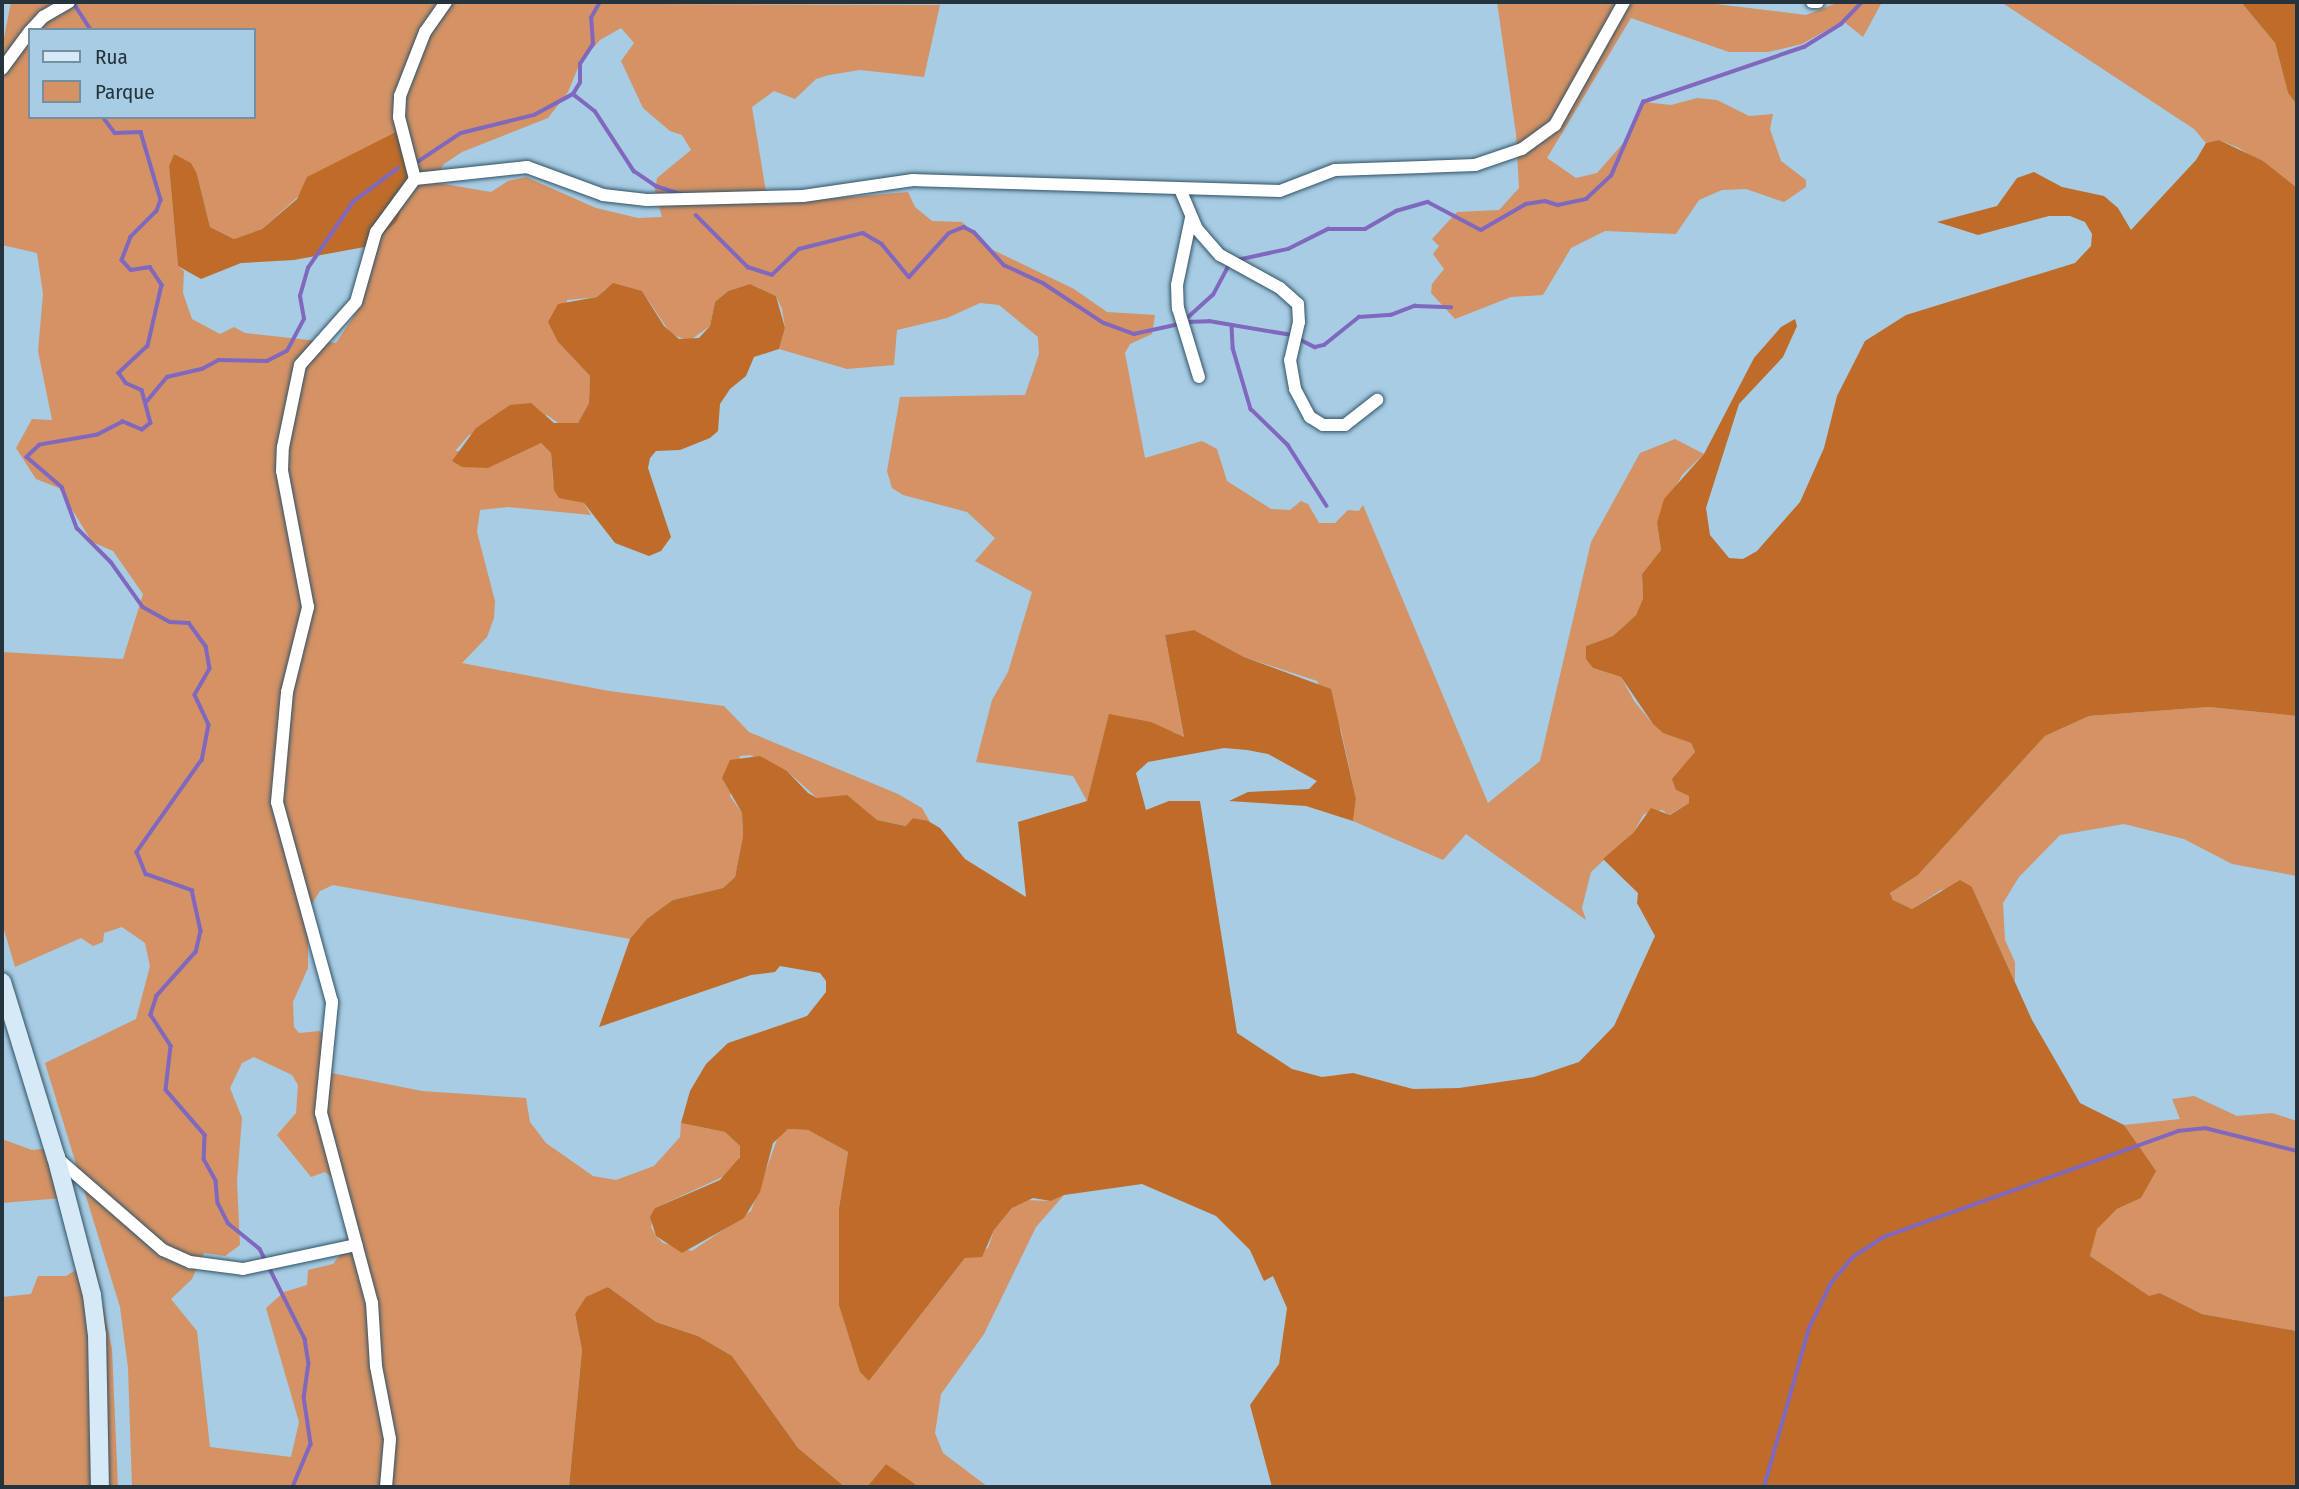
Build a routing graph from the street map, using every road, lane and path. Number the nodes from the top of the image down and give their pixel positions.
1 (69, 2) edge
2 (446, 2) edge
3 (1625, 2) edge
4 (1812, 2) edge
5 (1818, 2) edge
6 (32, 28) edge
7 (28, 33) edge
8 (2, 69) edge
9 (415, 179) junction
10 (1180, 189) junction
11 (1191, 218) junction
12 (1199, 377) dead end
13 (1377, 400) dead end
14 (2, 982) edge
15 (56, 1157) junction
16 (356, 1245) junction
17 (100, 1487) edge
18 (386, 1487) edge

1 - 6 street
2 - 9 street
3 - 10 street
4 - 5 street
7 - 8 street
9 - 10 street
9 - 16 street
10 - 11 street
11 - 12 street
11 - 13 street
14 - 15 main road
15 - 16 street
15 - 17 main road
16 - 18 street

